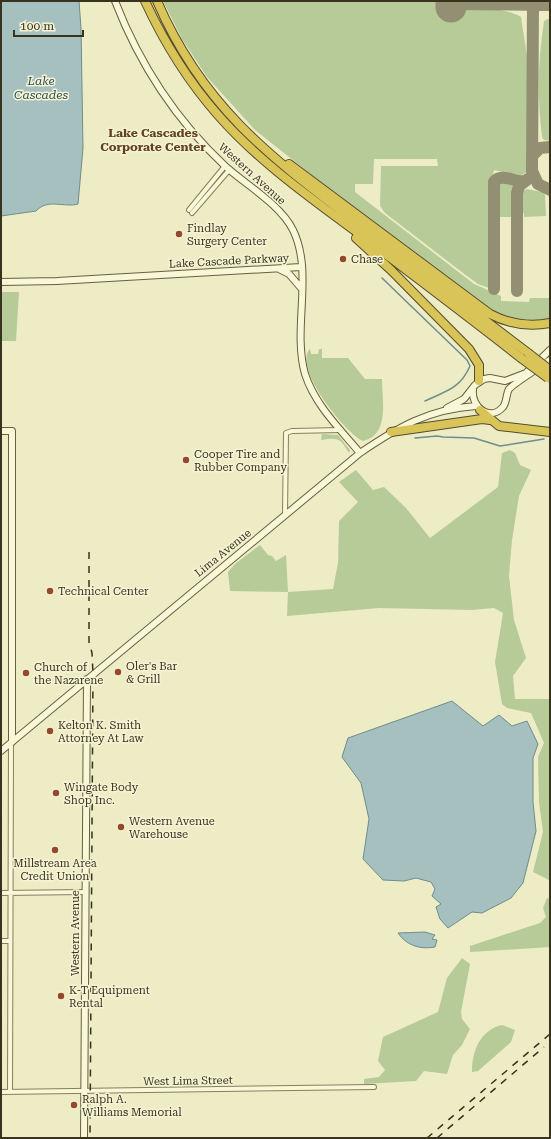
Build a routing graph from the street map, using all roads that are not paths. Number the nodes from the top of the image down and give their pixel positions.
1 (115, 1) edge
2 (145, 1) edge
3 (157, 1) edge
4 (235, 122) junction
5 (257, 154) junction
6 (227, 167) junction
7 (191, 212) dead end
8 (301, 267) junction
9 (277, 268) junction
10 (1, 282) edge
11 (301, 288) junction
12 (550, 323) edge
13 (550, 350) edge
14 (524, 356) junction
15 (550, 360) edge
16 (549, 376) edge
17 (479, 381) junction
18 (473, 390) junction
19 (478, 408) junction
20 (442, 411) junction
21 (490, 420) junction
22 (341, 430) junction
23 (1, 431) edge
24 (391, 432) junction
25 (550, 432) edge
26 (360, 453) junction
27 (286, 515) junction
28 (87, 679) junction
29 (12, 742) junction
30 (1, 751) edge
31 (85, 892) junction
32 (1, 893) edge
33 (11, 893) junction
34 (1, 941) edge
35 (10, 941) junction
36 (374, 1087) dead end
37 (84, 1091) junction
38 (1, 1092) edge
39 (10, 1092) junction
40 (84, 1138) edge

1 - 6 main road, Western Avenue
2 - 5 highway
3 - 4 highway
4 - 12 highway
4 - 14 highway
5 - 14 highway
5 - 17 highway
6 - 7 street
6 - 8 main road, Western Avenue
8 - 9 main road, Lake Cascade Parkway
8 - 11 main road, Lake Cascade Parkway
9 - 10 main road, Lake Cascade Parkway
9 - 11 main road
11 - 22 main road, Lake Cascade Parkway
13 - 17 main road
14 - 16 highway, bridge
15 - 19 main road, Lima Avenue
17 - 18 main road
18 - 19 main road
18 - 20 main road
19 - 20 main road, Lima Avenue
19 - 21 highway
20 - 24 main road, Lima Avenue
21 - 24 highway
21 - 25 highway
22 - 26 main road, Lake Cascade Parkway
22 - 27 street
23 - 29 main road
24 - 26 main road, Lima Avenue
26 - 27 main road, Lima Avenue
27 - 28 main road, Lima Avenue
28 - 29 main road, Lima Avenue
28 - 31 main road, Western Avenue
29 - 30 main road, Lima Avenue
29 - 33 street
31 - 33 street
31 - 37 main road, Western Avenue
32 - 33 street
33 - 35 street
34 - 35 street
35 - 39 street
36 - 37 street, West Lima Street
37 - 39 street, West Lima Street
37 - 40 main road, Western Avenue
38 - 39 street, West Lima Street

